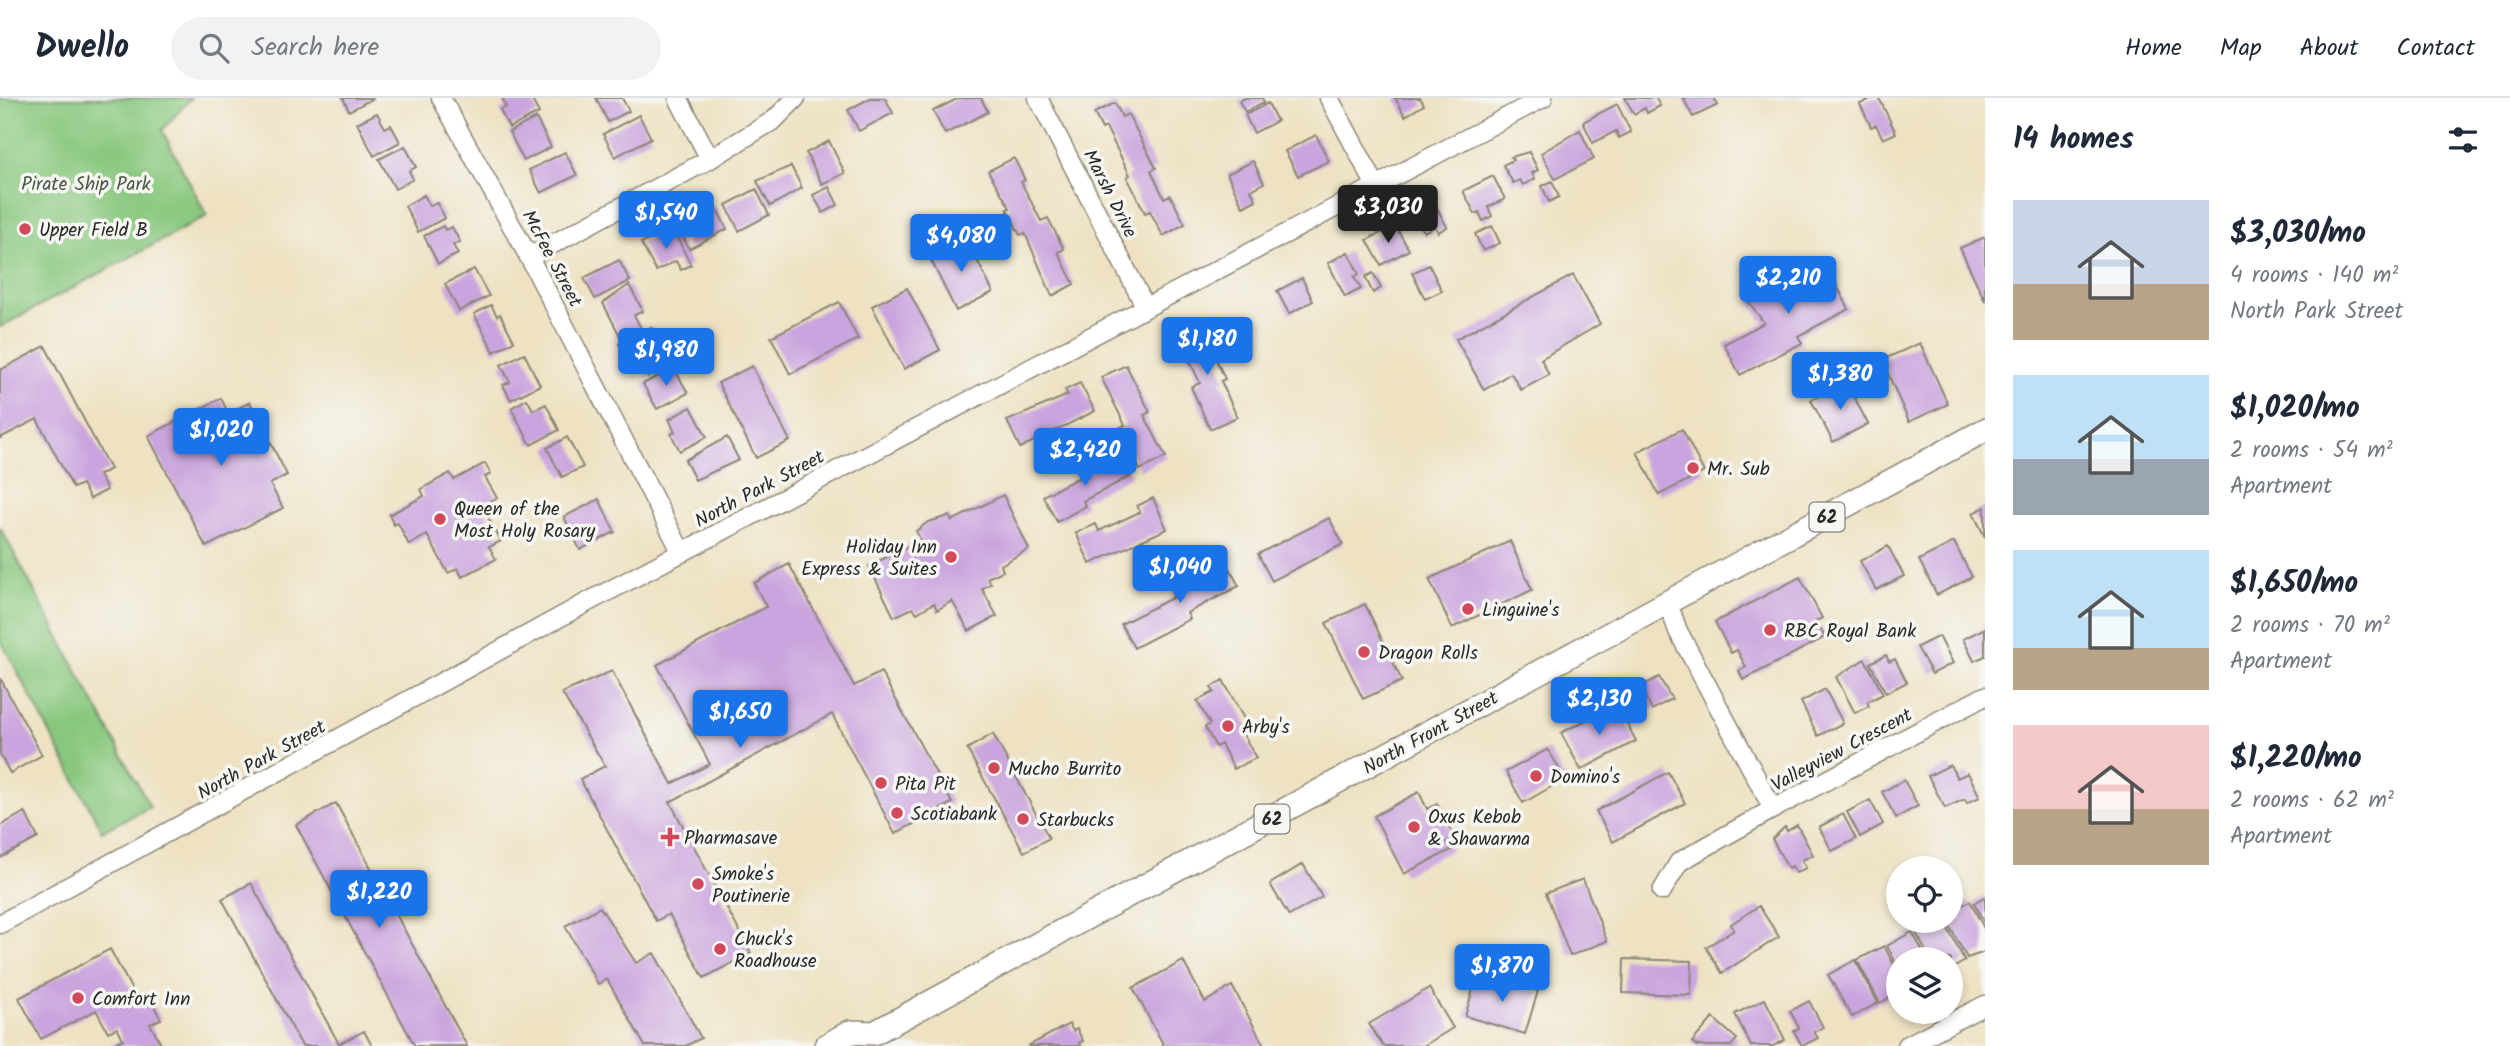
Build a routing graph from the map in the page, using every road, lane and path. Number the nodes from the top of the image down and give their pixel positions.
1 (441, 98) edge
2 (678, 98) edge
3 (796, 98) edge
4 (1038, 98) edge
5 (1329, 98) edge
6 (1543, 98) edge
7 (710, 159) junction
8 (1376, 186) junction
9 (529, 257) junction
10 (1146, 308) junction
11 (1985, 430) edge
12 (682, 553) junction
13 (1668, 603) junction
14 (1985, 696) edge
15 (1773, 809) junction
16 (1662, 891) dead end
17 (0, 924) edge
18 (1985, 1004) edge
19 (871, 1039) edge
20 (826, 1046) edge
21 (1906, 1046) edge

1 - 9 street, McFee Street
2 - 7 street
3 - 7 street
4 - 10 street, Marsh Drive
5 - 8 street
6 - 8 street, North Park Street
7 - 9 street
8 - 10 street, North Park Street
9 - 12 street, McFee Street
10 - 12 street, North Park Street
11 - 13 main road, North Front Street / 62
12 - 17 street, North Park Street
13 - 15 street, Valleyview Crescent
13 - 19 main road, North Front Street / 62
14 - 15 street, Valleyview Crescent
15 - 16 street
18 - 21 street
19 - 20 main road, North Front Street / 62

